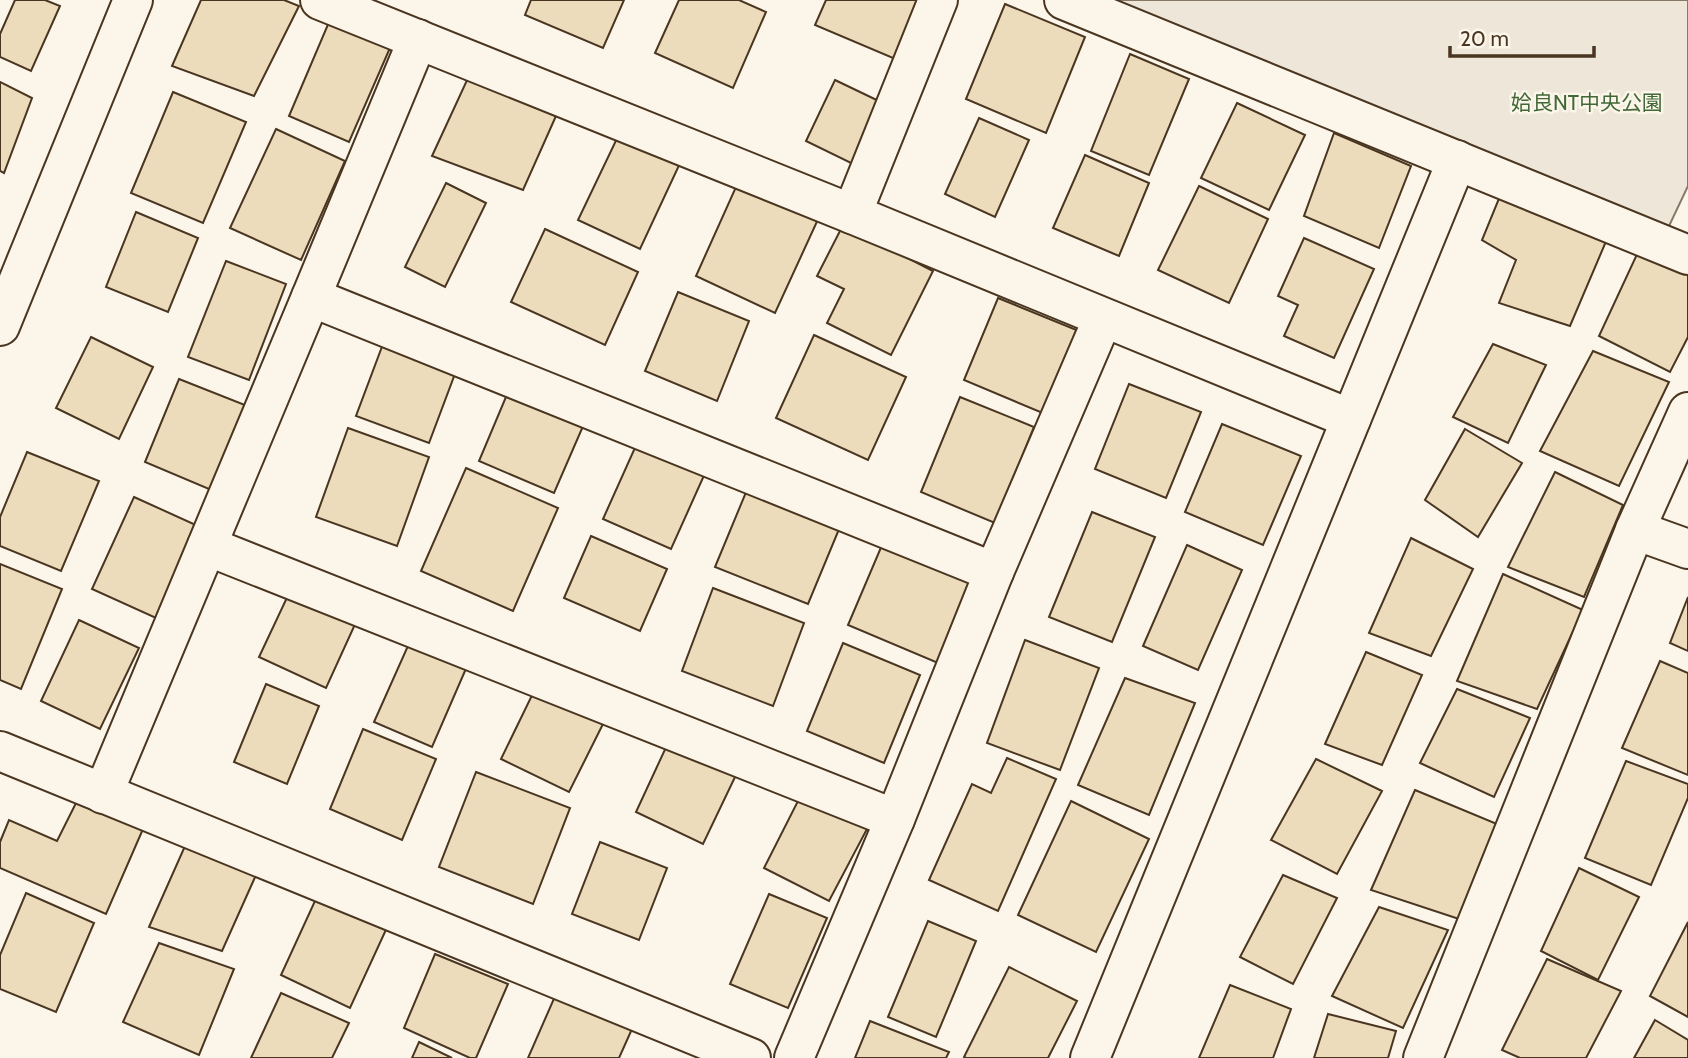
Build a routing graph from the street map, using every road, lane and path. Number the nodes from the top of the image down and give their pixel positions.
1 (133, 0) edge
2 (320, 0) edge
3 (938, 0) edge
4 (1064, 0) edge
5 (418, 38) junction
6 (1457, 160) junction
7 (852, 214) junction
8 (1688, 255) edge
9 (312, 297) junction
10 (1102, 318) junction
11 (0, 326) edge
12 (1688, 412) edge
13 (1351, 419) junction
14 (1635, 530) junction
15 (207, 545) junction
16 (1688, 549) edge
17 (994, 572) junction
18 (0, 751) edge
19 (103, 794) junction
20 (895, 819) junction
21 (751, 1058) edge
22 (794, 1058) edge
23 (1090, 1058) edge
24 (1423, 1058) edge

1 - 11 street
2 - 5 street
3 - 7 street
4 - 6 street
5 - 7 street
5 - 9 street
6 - 8 street
6 - 13 street
7 - 10 street
9 - 15 street
9 - 17 street
10 - 13 street
10 - 17 street
12 - 14 street
13 - 23 street
14 - 16 street
14 - 24 street
15 - 19 street
15 - 20 street
17 - 20 street
18 - 19 street
19 - 21 street
20 - 22 street

